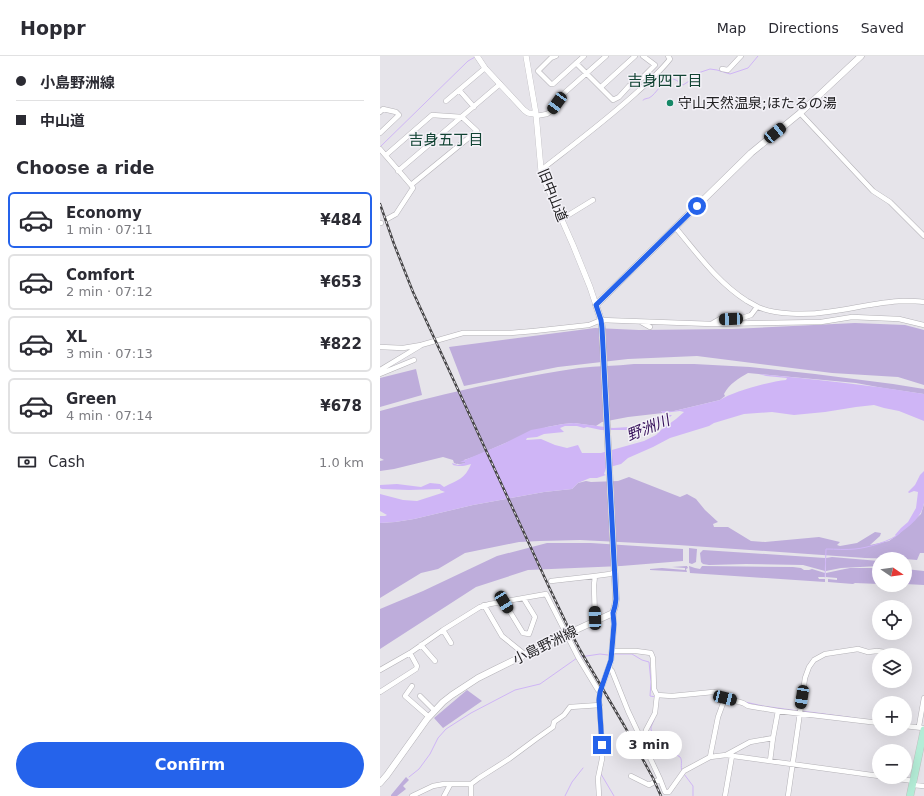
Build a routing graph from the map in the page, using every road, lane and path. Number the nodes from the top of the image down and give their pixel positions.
1 (477, 56) edge
2 (526, 56) edge
3 (556, 56) edge
4 (584, 56) edge
5 (606, 56) edge
6 (635, 56) edge
7 (643, 56) edge
8 (668, 56) edge
9 (862, 56) edge
10 (738, 57) edge
11 (576, 64) junction
12 (485, 68) junction
13 (722, 69) dead end
14 (587, 74) junction
15 (500, 84) junction
16 (601, 87) junction
17 (459, 90) junction
18 (446, 101) dead end
19 (474, 107) junction
20 (380, 112) edge
21 (800, 113) junction
22 (536, 115) junction
23 (462, 117) junction
24 (380, 133) edge
25 (380, 149) edge
26 (386, 155) junction
27 (541, 170) junction
28 (398, 171) junction
29 (412, 185) junction
30 (593, 200) dead end
31 (388, 219) dead end
32 (562, 219) junction
33 (675, 227) junction
34 (924, 236) edge
35 (924, 302) edge
36 (596, 305) junction
37 (757, 307) junction
38 (601, 320) junction
39 (639, 322) junction
40 (712, 324) junction
41 (924, 326) edge
42 (650, 327) dead end
43 (422, 345) junction
44 (380, 347) edge
45 (414, 360) dead end
46 (380, 370) edge
47 (380, 374) edge
48 (615, 570) junction
49 (594, 576) junction
50 (551, 581) dead end
51 (524, 599) junction
52 (504, 602) junction
53 (484, 606) junction
54 (613, 613) junction
55 (595, 621) junction
56 (443, 630) junction
57 (567, 634) junction
58 (451, 643) dead end
59 (421, 645) junction
60 (872, 652) edge
61 (410, 653) junction
62 (612, 653) junction
63 (524, 655) junction
64 (434, 661) dead end
65 (609, 668) junction
66 (380, 670) edge
67 (412, 686) dead end
68 (380, 692) edge
69 (600, 692) junction
70 (420, 696) dead end
71 (657, 697) junction
72 (725, 698) junction
73 (924, 698) edge
74 (600, 705) junction
75 (435, 711) junction
76 (778, 711) junction
77 (800, 712) junction
78 (429, 717) junction
79 (872, 723) edge
80 (912, 727) edge
81 (923, 729) edge
82 (773, 738) junction
83 (643, 741) junction
84 (726, 755) junction
85 (732, 756) junction
86 (710, 757) junction
87 (770, 761) junction
88 (793, 765) junction
89 (872, 775) edge
90 (630, 776) dead end
91 (660, 778) junction
92 (380, 783) edge
93 (913, 783) junction
94 (450, 784) junction
95 (471, 784) junction
96 (924, 786) edge
97 (666, 794) edge
98 (412, 796) edge
99 (444, 796) edge
100 (471, 796) edge
101 (599, 796) edge
102 (725, 796) edge
103 (788, 796) edge
104 (910, 796) edge

1 - 12 street
2 - 22 street, 旧中山道
3 - 11 street
4 - 11 street
5 - 14 street
6 - 16 street
7 - 16 street
8 - 27 street
9 - 21 main road
10 - 13 street
11 - 14 street
12 - 15 street
12 - 17 street
14 - 16 street
14 - 22 street
15 - 19 street
15 - 22 street
17 - 18 street
17 - 19 street
19 - 23 street
20 - 24 street
21 - 33 main road
21 - 34 street
22 - 27 street, 旧中山道
23 - 26 street
23 - 28 street
23 - 29 street
25 - 26 street
26 - 28 street
27 - 32 street, 旧中山道
28 - 29 street
29 - 31 street
30 - 32 street
32 - 36 street, 旧中山道
33 - 36 main road
33 - 37 street
35 - 37 street
36 - 38 main road
37 - 40 street
38 - 39 street
38 - 43 street
38 - 48 main road
39 - 40 street
39 - 42 street
40 - 41 street
43 - 44 street
43 - 46 street
45 - 47 street
48 - 49 street
48 - 54 main road
49 - 50 street
49 - 55 street
51 - 52 street
51 - 52 street
51 - 57 street
52 - 53 street
53 - 56 street
53 - 63 street
54 - 55 main road, 小島野洲線
54 - 62 street
55 - 57 main road, 小島野洲線
56 - 58 street
56 - 59 street
57 - 63 main road, 小島野洲線
57 - 69 street
59 - 61 street
59 - 64 street
60 - 77 street
61 - 66 street
61 - 68 street
62 - 65 street
62 - 71 street
63 - 75 main road, 小島野洲線
65 - 69 street
65 - 83 street
67 - 78 street
69 - 74 street
70 - 75 street
71 - 72 street
71 - 83 street
72 - 76 street
72 - 86 street
73 - 81 street
74 - 95 street
74 - 101 street
75 - 78 main road, 小島野洲線
76 - 77 street
76 - 82 street
77 - 79 street
77 - 88 street
78 - 92 main road, 小島野洲線
80 - 81 street
81 - 93 main road
82 - 84 street
82 - 87 street
83 - 91 street
84 - 85 street
84 - 86 street
85 - 87 street
85 - 102 street
86 - 97 street
87 - 88 street
88 - 89 street
88 - 103 street
90 - 91 street
91 - 97 street
93 - 96 street
93 - 104 main road
94 - 95 street
94 - 98 street
94 - 99 street
95 - 100 street

